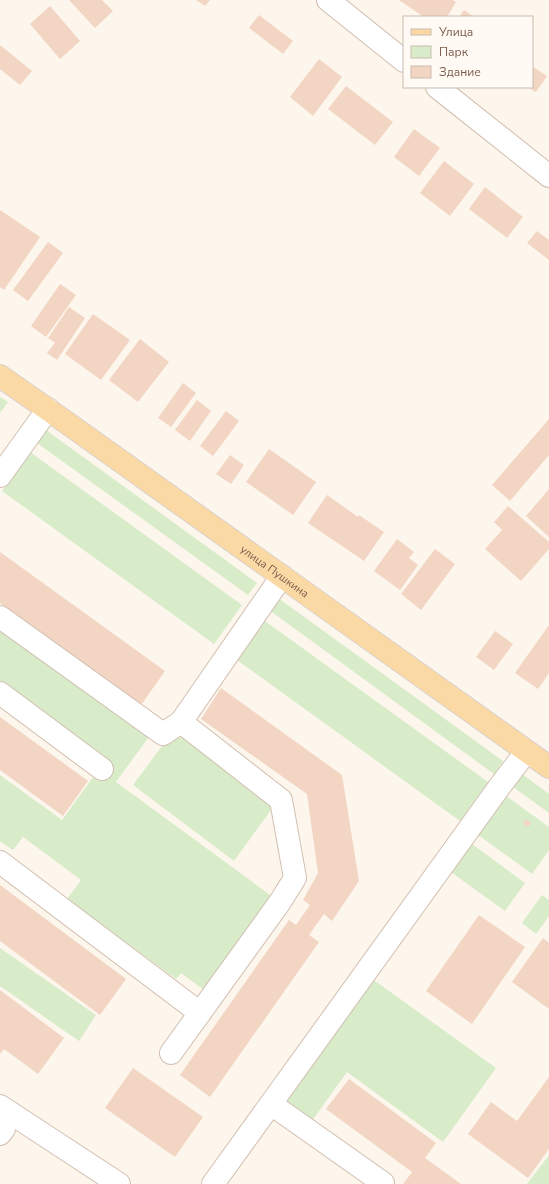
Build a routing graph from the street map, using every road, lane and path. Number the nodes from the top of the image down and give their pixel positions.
1 (328, 0) edge
2 (403, 60) edge
3 (438, 88) edge
4 (549, 176) edge
5 (0, 376) edge
6 (48, 410) junction
7 (0, 476) edge
8 (282, 576) junction
9 (0, 617) edge
10 (0, 693) edge
11 (181, 722) junction
12 (526, 752) junction
13 (549, 767) edge
14 (102, 769) dead end
15 (0, 862) edge
16 (200, 1013) junction
17 (171, 1053) dead end
18 (271, 1104) junction
19 (0, 1106) edge
20 (383, 1183) dead end
21 (119, 1184) edge
22 (213, 1184) edge

1 - 2 street
3 - 4 street
5 - 6 main road, улица Пушкина
6 - 7 street
6 - 8 main road, улица Пушкина
8 - 11 street
8 - 12 main road, улица Пушкина
9 - 11 street
10 - 14 street
11 - 16 street
12 - 13 main road, улица Пушкина
12 - 18 street
15 - 16 street
16 - 17 street
18 - 20 street
18 - 22 street
19 - 21 street

